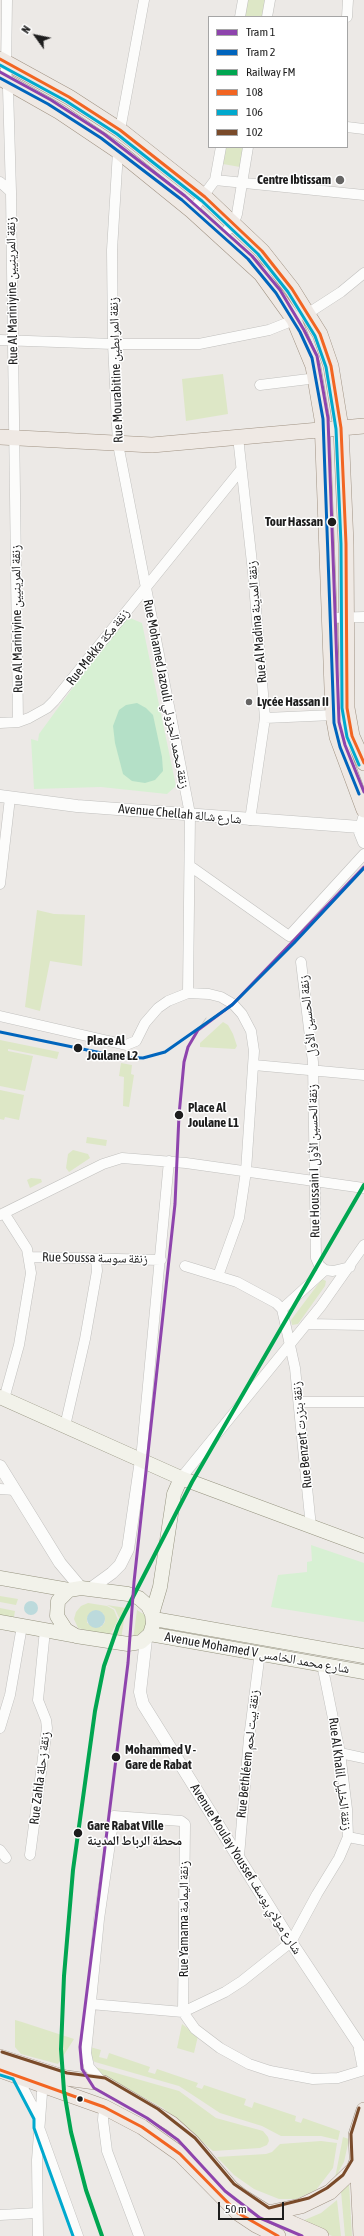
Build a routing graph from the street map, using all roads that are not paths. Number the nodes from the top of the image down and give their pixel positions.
1 (7, 0) edge
2 (144, 0) edge
3 (242, 0) edge
4 (270, 0) edge
5 (348, 0) edge
6 (240, 16) edge
7 (268, 16) edge
8 (347, 16) edge
9 (3, 60) edge
10 (3, 80) edge
11 (348, 127) edge
12 (364, 129) edge
13 (120, 130) junction
14 (221, 148) edge
15 (248, 148) edge
16 (118, 151) junction
17 (215, 180) junction
18 (0, 182) edge
19 (244, 183) junction
20 (11, 192) junction
21 (364, 195) edge
22 (205, 197) junction
23 (192, 211) junction
24 (234, 223) junction
25 (221, 237) junction
26 (364, 273) edge
27 (301, 317) junction
28 (0, 340) edge
29 (12, 341) junction
30 (113, 344) junction
31 (317, 378) junction
32 (260, 385) dead end
33 (364, 426) edge
34 (341, 433) junction
35 (323, 434) junction
36 (364, 436) edge
37 (7, 441) edge
38 (238, 442) junction
39 (119, 449) junction
40 (240, 471) junction
41 (145, 587) junction
42 (347, 617) junction
43 (364, 617) edge
44 (330, 618) junction
45 (333, 714) junction
46 (265, 718) junction
47 (18, 722) junction
48 (0, 723) edge
49 (364, 763) edge
50 (5, 797) edge
51 (364, 810) edge
52 (190, 814) junction
53 (250, 820) junction
54 (362, 822) edge
55 (364, 842) edge
56 (364, 854) edge
57 (190, 866) junction
58 (0, 884) edge
59 (301, 962) dead end
60 (188, 993) junction
61 (0, 1016) edge
62 (254, 1065) junction
63 (313, 1071) junction
64 (364, 1075) edge
65 (169, 1161) junction
66 (246, 1171) junction
67 (315, 1181) junction
68 (364, 1188) edge
69 (2, 1214) edge
70 (363, 1248) edge
71 (29, 1257) junction
72 (96, 1259) junction
73 (161, 1260) junction
74 (185, 1266) dead end
75 (350, 1267) junction
76 (325, 1270) junction
77 (218, 1276) junction
78 (282, 1309) junction
79 (306, 1324) junction
80 (364, 1325) edge
81 (290, 1343) junction
82 (2, 1398) edge
83 (299, 1402) junction
84 (364, 1402) edge
85 (65, 1426) junction
86 (141, 1460) junction
87 (0, 1466) edge
88 (180, 1478) junction
89 (0, 1489) edge
90 (15, 1490) junction
91 (311, 1527) junction
92 (364, 1546) edge
93 (0, 1578) edge
94 (80, 1589) junction
95 (153, 1616) junction
96 (0, 1622) edge
97 (22, 1626) junction
98 (45, 1630) junction
99 (76, 1636) junction
100 (148, 1636) junction
101 (260, 1652) junction
102 (364, 1656) edge
103 (322, 1664) junction
104 (364, 1672) edge
105 (0, 1728) edge
106 (340, 1753) junction
107 (364, 1758) edge
108 (348, 1837) junction
109 (364, 1840) edge
110 (30, 1855) dead end
111 (239, 1856) junction
112 (291, 1942) junction
113 (90, 2004) junction
114 (183, 2012) junction
115 (362, 2051) edge
116 (0, 2058) edge
117 (0, 2070) edge
118 (364, 2070) edge
119 (16, 2075) junction
120 (43, 2078) junction
121 (103, 2083) junction
122 (104, 2106) junction
123 (364, 2110) edge
124 (39, 2122) junction
125 (364, 2142) edge
126 (358, 2161) junction
127 (37, 2213) junction
128 (268, 2213) junction
129 (0, 2215) edge
130 (38, 2236) edge
131 (78, 2236) edge
132 (140, 2236) edge
133 (278, 2236) edge
134 (321, 2236) edge
135 (360, 2236) edge

1 - 9 street, Rue Al Mariniyine زنقة المرينيين
2 - 13 street
3 - 6 street
4 - 7 street
5 - 8 street
9 - 10 street, Rue Al Mariniyine زنقة المرينيين
9 - 13 main road
10 - 16 main road
10 - 20 street, Rue Al Mariniyine زنقة المرينيين
11 - 12 street
13 - 22 main road
14 - 17 street
15 - 19 street
16 - 23 main road
16 - 30 street, Rue Mourabitine زنقة المرابطين
17 - 19 street
17 - 22 street
18 - 20 street
19 - 21 street
19 - 24 street
20 - 29 street, Rue Al Mariniyine زنقة المرينيين
22 - 23 street
22 - 24 main road
23 - 25 main road
24 - 25 street
24 - 27 main road
25 - 27 main road
26 - 27 street
27 - 30 street
27 - 31 main road
27 - 34 main road
28 - 29 street
29 - 30 street
29 - 37 street, Rue Al Mariniyine زنقة المرينيين
30 - 39 street, Rue Mourabitine زنقة المرابطين
31 - 32 street
31 - 35 main road
33 - 34 main road
34 - 35 main road
34 - 36 main road
34 - 42 main road
35 - 38 main road
35 - 44 main road
37 - 39 main road
37 - 47 street, Rue Al Mariniyine زنقة المرينيين
38 - 39 main road
38 - 40 street, Rue Al Madina زنقة المدينة
39 - 41 street, Rue Mourabitine زنقة المرابطين
40 - 41 street, Rue Mekka زنقة مكة
40 - 46 street, Rue Al Madina زنقة المدينة
41 - 47 street, Rue Mekka زنقة مكة
41 - 52 street, Rue Mohamed Jazouli زنقة محمد الجزولي
42 - 43 street
42 - 44 street
42 - 49 main road
44 - 45 main road
45 - 46 street
45 - 51 main road
46 - 53 street, Rue Al Madina زنقة المدينة
47 - 48 street, Rue Mekka زنقة مكة
50 - 52 street, Avenue Chellah شارع شالة
50 - 58 street
52 - 53 street, Avenue Chellah شارع شالة
52 - 57 street, Rue Mohamed Jazouli زنقة محمد الجزولي
53 - 54 street, Avenue Chellah شارع شالة
54 - 55 street
56 - 57 street
57 - 60 street, Rue Mohamed Jazouli زنقة محمد الجزولي
59 - 63 street, زنقة الحسين الأول
60 - 61 street
60 - 62 street
62 - 63 street
62 - 66 street
63 - 64 street
63 - 67 street, Rue Houssain I زنقة الحسين الأول
65 - 66 street
65 - 69 street
65 - 73 street
66 - 67 street
66 - 77 street
67 - 68 street
67 - 76 street, Rue Houssain I زنقة الحسين الأول
69 - 71 street
70 - 75 street
71 - 72 street, Rue Soussa زنقة سوسة
71 - 82 street
72 - 73 street, Rue Soussa زنقة سوسة
72 - 85 street
73 - 86 street
74 - 77 street
75 - 76 street
75 - 79 street
76 - 78 street
77 - 78 street
78 - 81 street, Rue Benzert زنقة بنزرت
79 - 80 street
79 - 81 street
81 - 83 street, Rue Benzert زنقة بنزرت
81 - 88 street
82 - 85 main road
83 - 84 street
83 - 91 street, Rue Benzert زنقة بنزرت
85 - 86 main road
86 - 88 main road
86 - 94 street
87 - 90 street
88 - 91 main road
88 - 95 main road
89 - 90 street
90 - 94 street
91 - 92 main road
93 - 94 main road
94 - 95 main road
94 - 99 main road
95 - 100 main road
95 - 102 main road, Avenue Mohamed V شارع محمد الخامس
96 - 97 main road
97 - 98 main road
97 - 105 street
98 - 99 main road
98 - 110 street, Rue Zahla زنقة زحلة
99 - 100 main road
100 - 101 main road, Avenue Mohamed V شارع محمد الخامس
100 - 111 street, Avenue Moulay Youssef شارع مولاي يوسف
101 - 103 main road, Avenue Mohamed V شارع محمد الخامس
101 - 111 street, Rue Bethléem زنقة بيت لحم
103 - 104 main road, Avenue Mohamed V شارع محمد الخامس
103 - 106 street, Rue Al Khalil زنقة الخليل
106 - 107 street
106 - 108 street, Rue Al Khalil زنقة الخليل
108 - 109 street
108 - 112 street, Rue Al Khalil زنقة الخليل
111 - 112 street, Avenue Moulay Youssef شارع مولاي يوسف
112 - 114 street
112 - 115 street, Avenue Moulay Youssef شارع مولاي يوسف
113 - 114 street
113 - 114 street, Rue Yamama زنقة اليمامة
113 - 121 street
114 - 118 street
115 - 118 street, Avenue Moulay Youssef شارع مولاي يوسف
116 - 120 main road
117 - 119 main road
119 - 120 main road
119 - 124 street
120 - 121 main road
120 - 122 main road
120 - 124 street
121 - 128 main road
122 - 132 street
122 - 133 main road
123 - 126 main road
124 - 127 street
124 - 131 street
125 - 126 main road
126 - 128 main road
126 - 135 main road
127 - 129 street
127 - 130 street
128 - 134 main road

